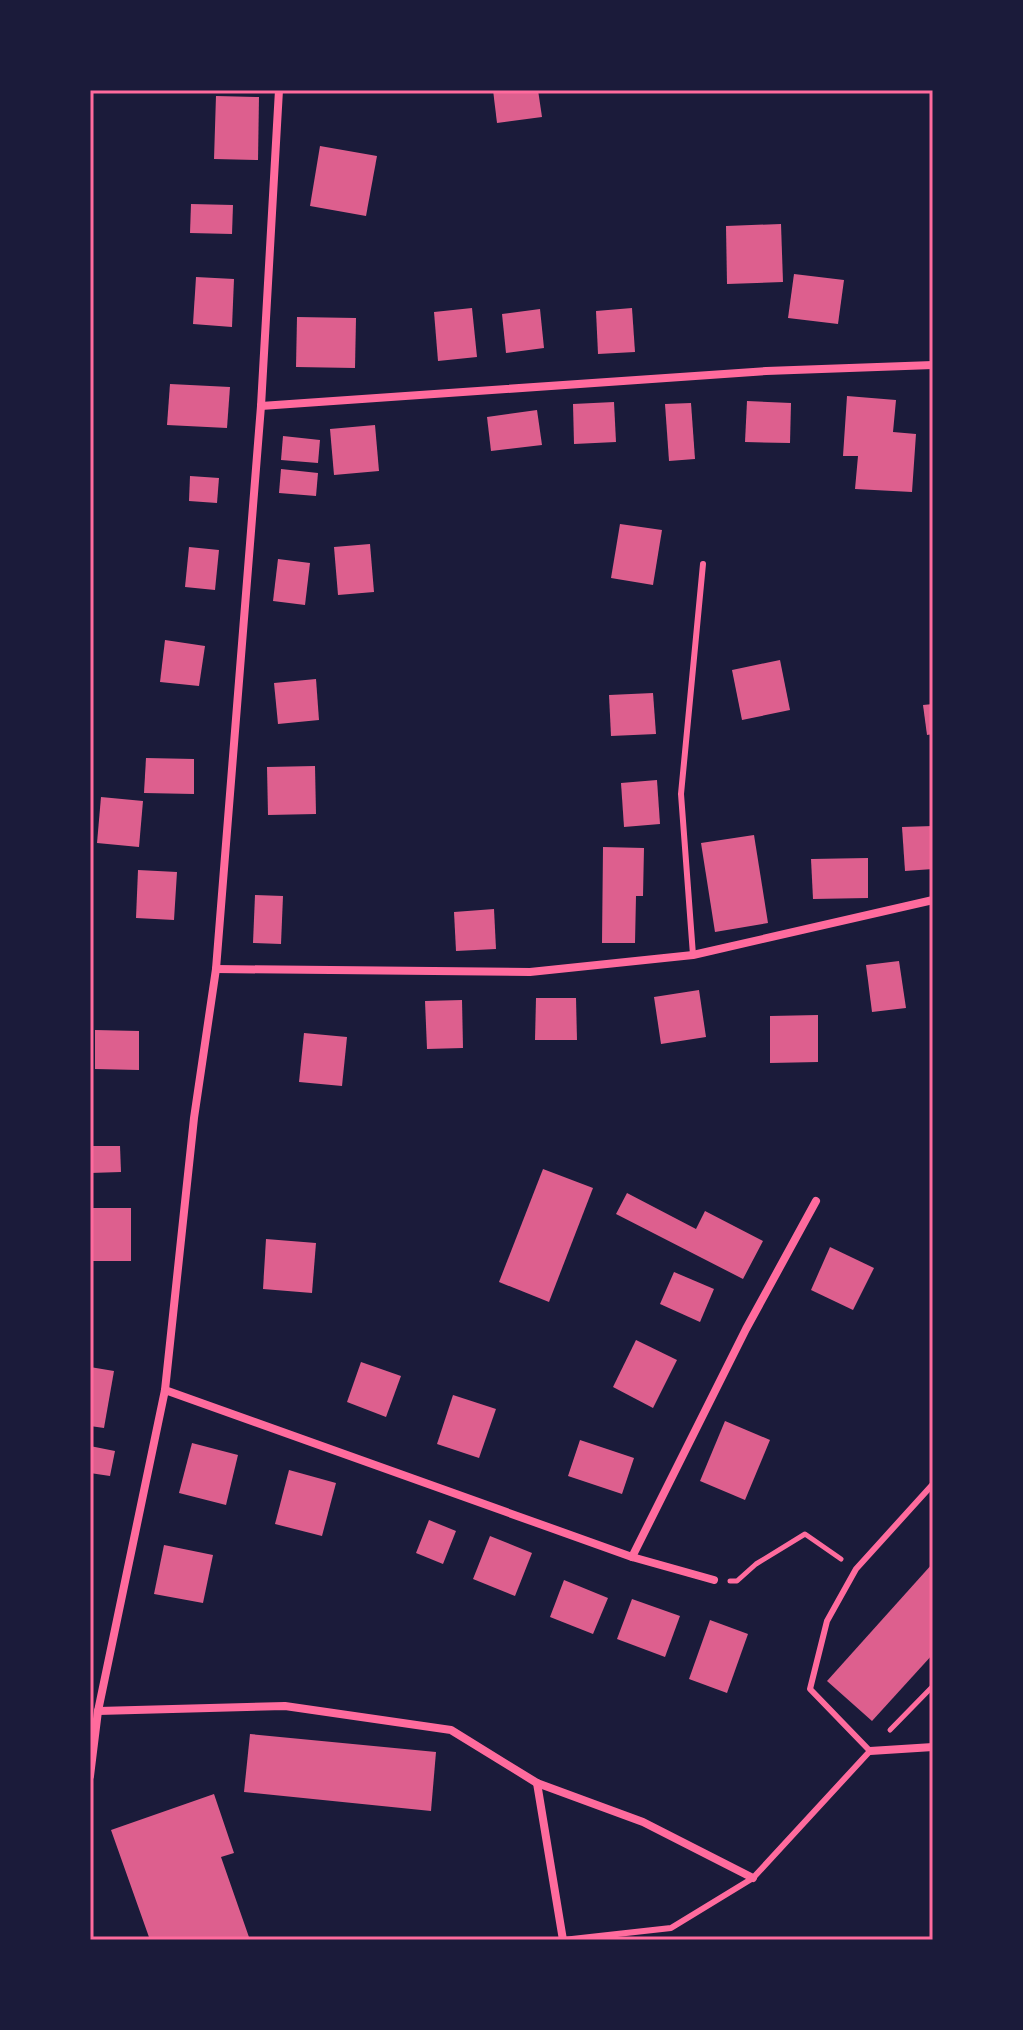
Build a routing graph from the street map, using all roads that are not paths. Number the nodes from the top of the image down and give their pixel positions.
1 (279, 90) edge
2 (933, 365) edge
3 (261, 406) junction
4 (703, 564) dead end
5 (933, 900) edge
6 (693, 955) junction
7 (216, 969) junction
8 (816, 1201) dead end
9 (165, 1390) junction
10 (933, 1484) edge
11 (632, 1557) junction
12 (714, 1580) dead end
13 (98, 1711) junction
14 (933, 1747) edge
15 (870, 1751) junction
16 (90, 1776) edge
17 (537, 1783) junction
18 (753, 1878) junction
19 (563, 1940) edge

1 - 3 street
2 - 3 street
3 - 7 street
4 - 6 lane
5 - 6 street
6 - 7 street
7 - 9 street
8 - 11 street
9 - 11 street
9 - 13 street
10 - 15 lane
11 - 12 street
13 - 16 street
13 - 17 street
14 - 15 street
15 - 18 lane
17 - 18 street
17 - 19 street
18 - 19 lane

